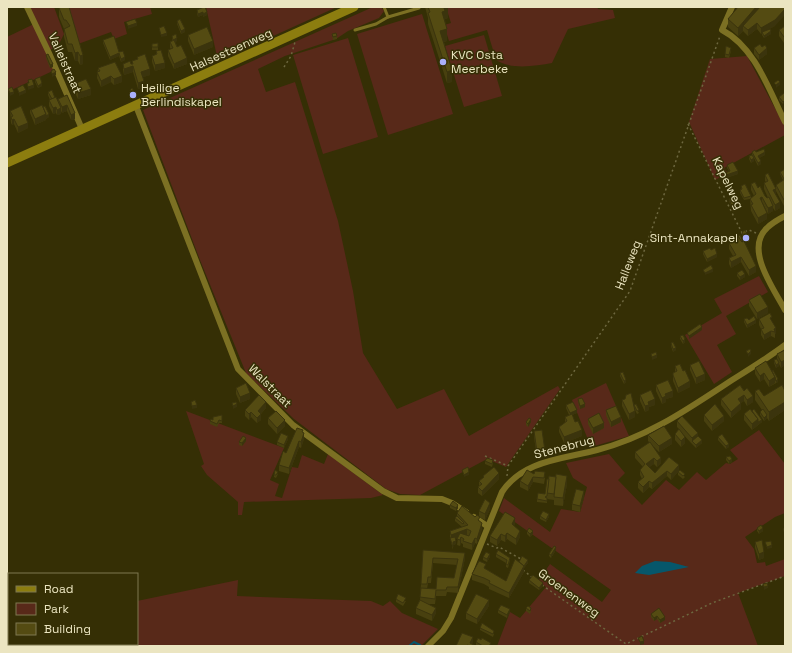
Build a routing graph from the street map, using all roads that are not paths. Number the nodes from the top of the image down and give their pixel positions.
1 (27, 7) edge
2 (354, 7) edge
3 (384, 7) edge
4 (732, 7) edge
5 (419, 8) dead end
6 (388, 17) junction
7 (355, 30) dead end
8 (136, 106) junction
9 (785, 122) edge
10 (82, 129) junction
11 (7, 163) edge
12 (785, 216) edge
13 (785, 310) edge
14 (785, 345) edge
15 (487, 526) junction
16 (428, 646) edge

1 - 10 street, Valleistraat
2 - 8 main road, Halsesteenweg
3 - 6 lane
4 - 9 street
5 - 6 lane
6 - 7 lane
8 - 10 main road, Halsesteenweg
8 - 15 street, Walstraat
10 - 11 main road, Halsesteenweg
12 - 13 street
14 - 15 street, Stenebrug
15 - 16 street, Stenebrug

